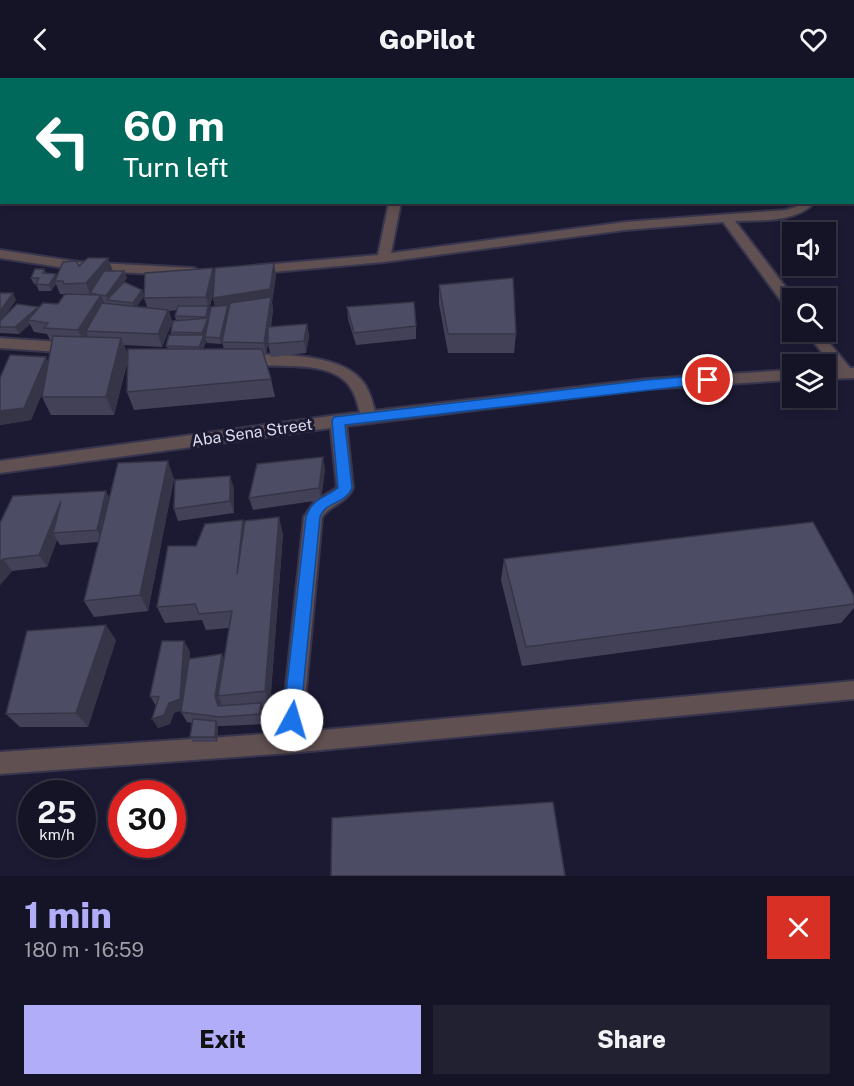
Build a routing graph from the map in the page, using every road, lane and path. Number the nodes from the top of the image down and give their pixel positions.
1 (395, 204) edge
2 (807, 204) edge
3 (727, 219) junction
4 (0, 254) edge
5 (384, 258) junction
6 (238, 271) edge
7 (205, 273) edge
8 (782, 293) edge
9 (822, 342) edge
10 (0, 343) edge
11 (84, 349) edge
12 (226, 358) edge
13 (850, 373) edge
14 (782, 376) edge
15 (369, 417) junction
16 (338, 421) junction
17 (0, 467) edge
18 (854, 690) edge
19 (290, 742) junction
20 (0, 763) edge

1 - 5 street
2 - 3 street
3 - 5 street
3 - 8 street
4 - 7 street
5 - 6 street
9 - 13 street
10 - 11 street
12 - 15 street
14 - 15 street, Aba Sena Street
15 - 16 street, Aba Sena Street
16 - 17 street, Aba Sena Street
16 - 19 street
18 - 19 street
19 - 20 street

